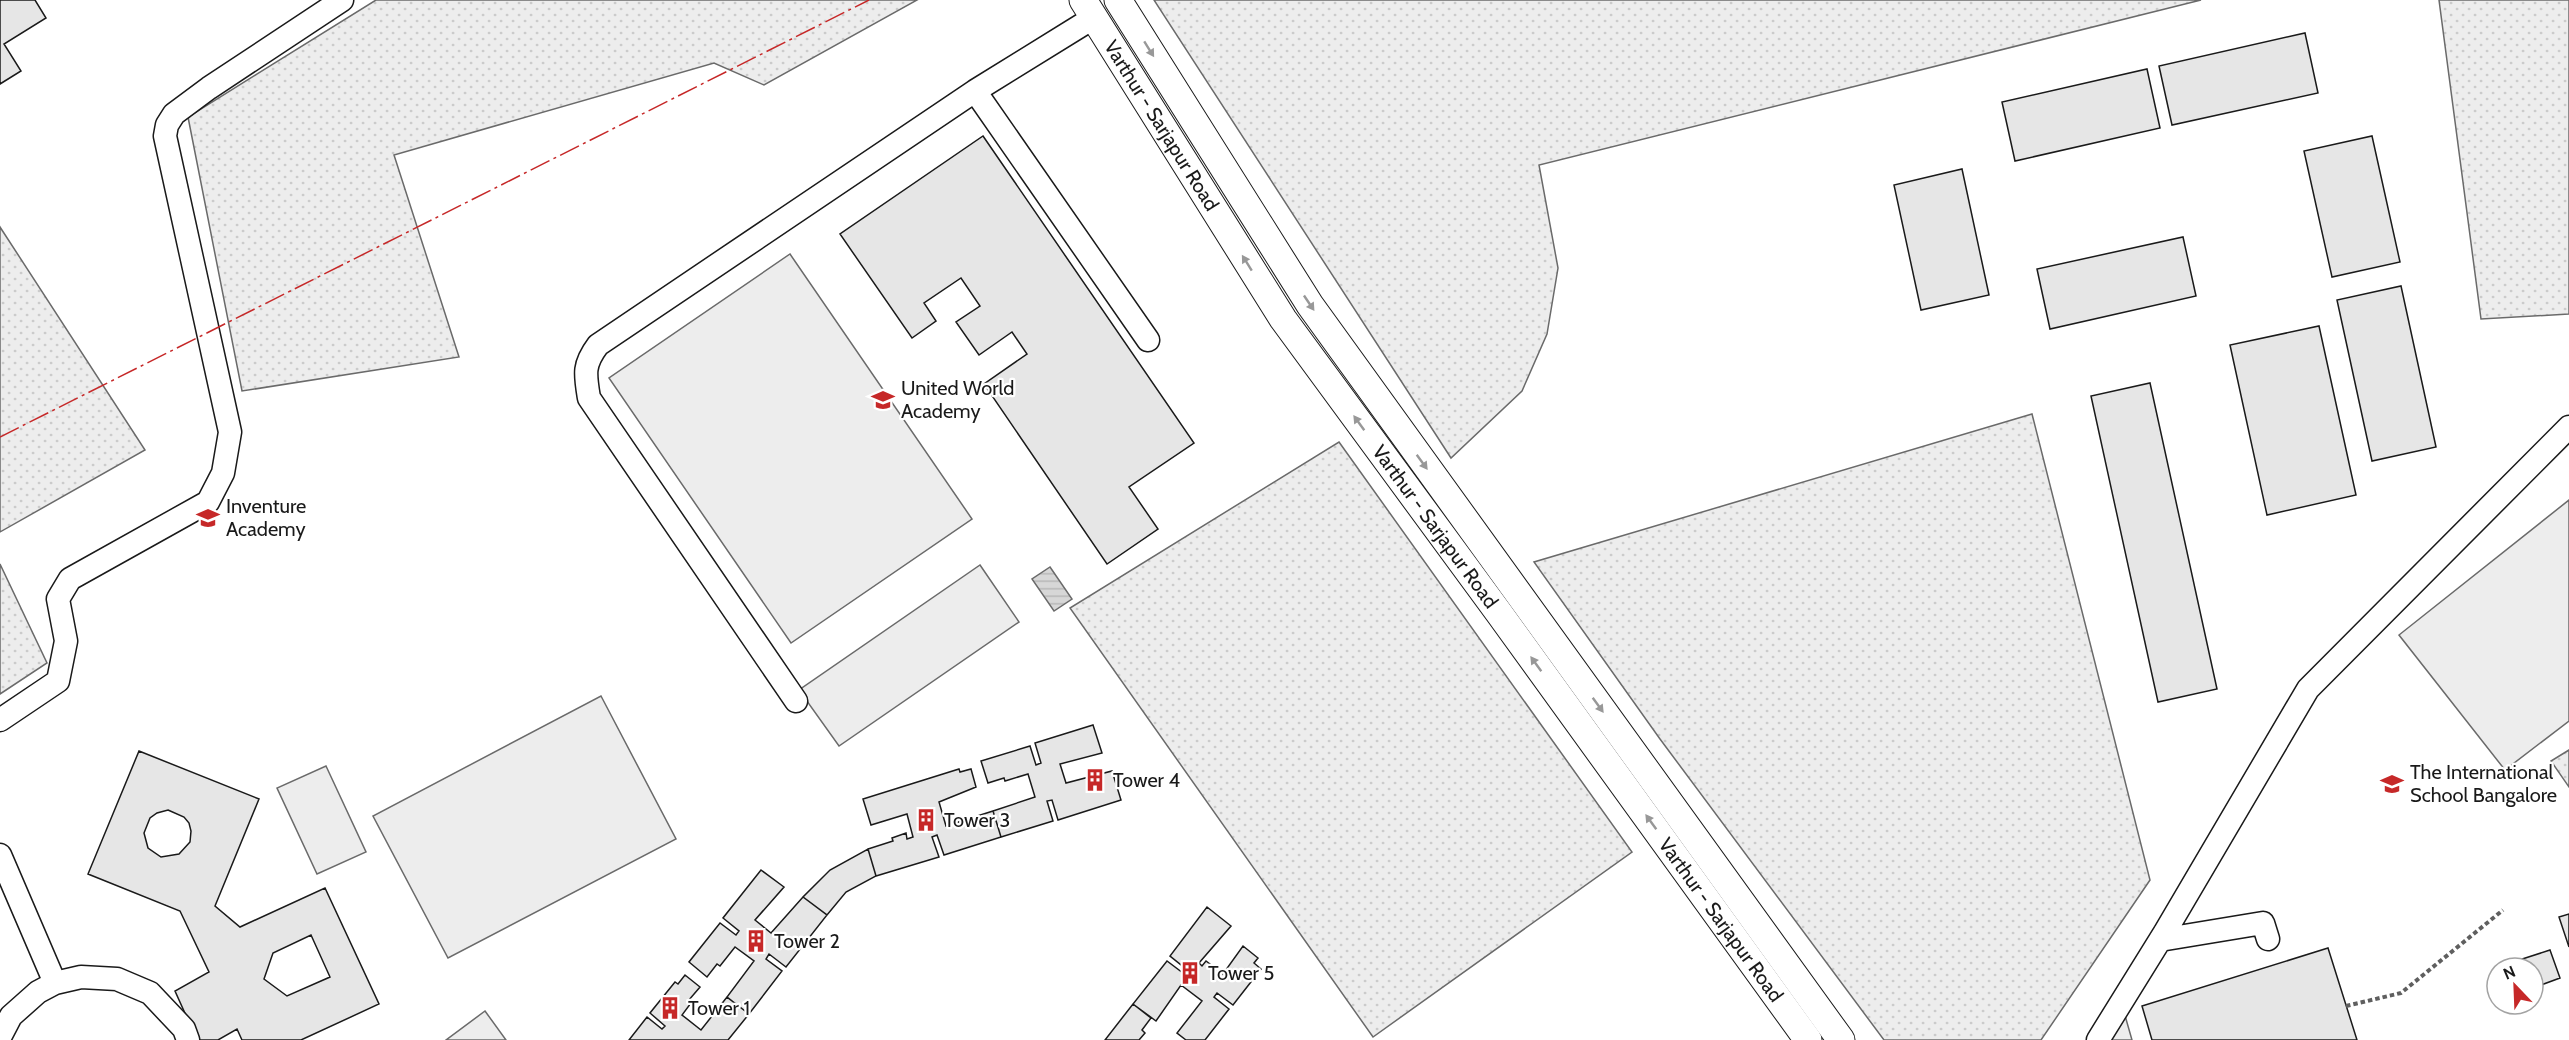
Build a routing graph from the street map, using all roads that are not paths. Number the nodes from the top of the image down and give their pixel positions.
1 (342, 0) edge
2 (1118, 0) edge
3 (1088, 9) edge
4 (975, 91) junction
5 (1148, 340) dead end
6 (2569, 427) edge
7 (796, 701) dead end
8 (0, 720) edge
9 (0, 855) edge
10 (2268, 939) dead end
11 (2160, 940) junction
12 (55, 983) junction
13 (0, 1037) edge
14 (188, 1040) edge
15 (1808, 1040) edge
16 (1841, 1040) edge
17 (2098, 1040) edge

1 - 8 lane
2 -> 16 main road, Varthur - Sarjapur Road
3 - 4 lane
15 -> 3 main road, Varthur - Sarjapur Road
4 - 5 lane
4 - 7 lane
6 - 11 lane
9 - 12 lane
10 - 11 lane
11 - 17 lane
12 - 13 lane
12 - 14 lane

